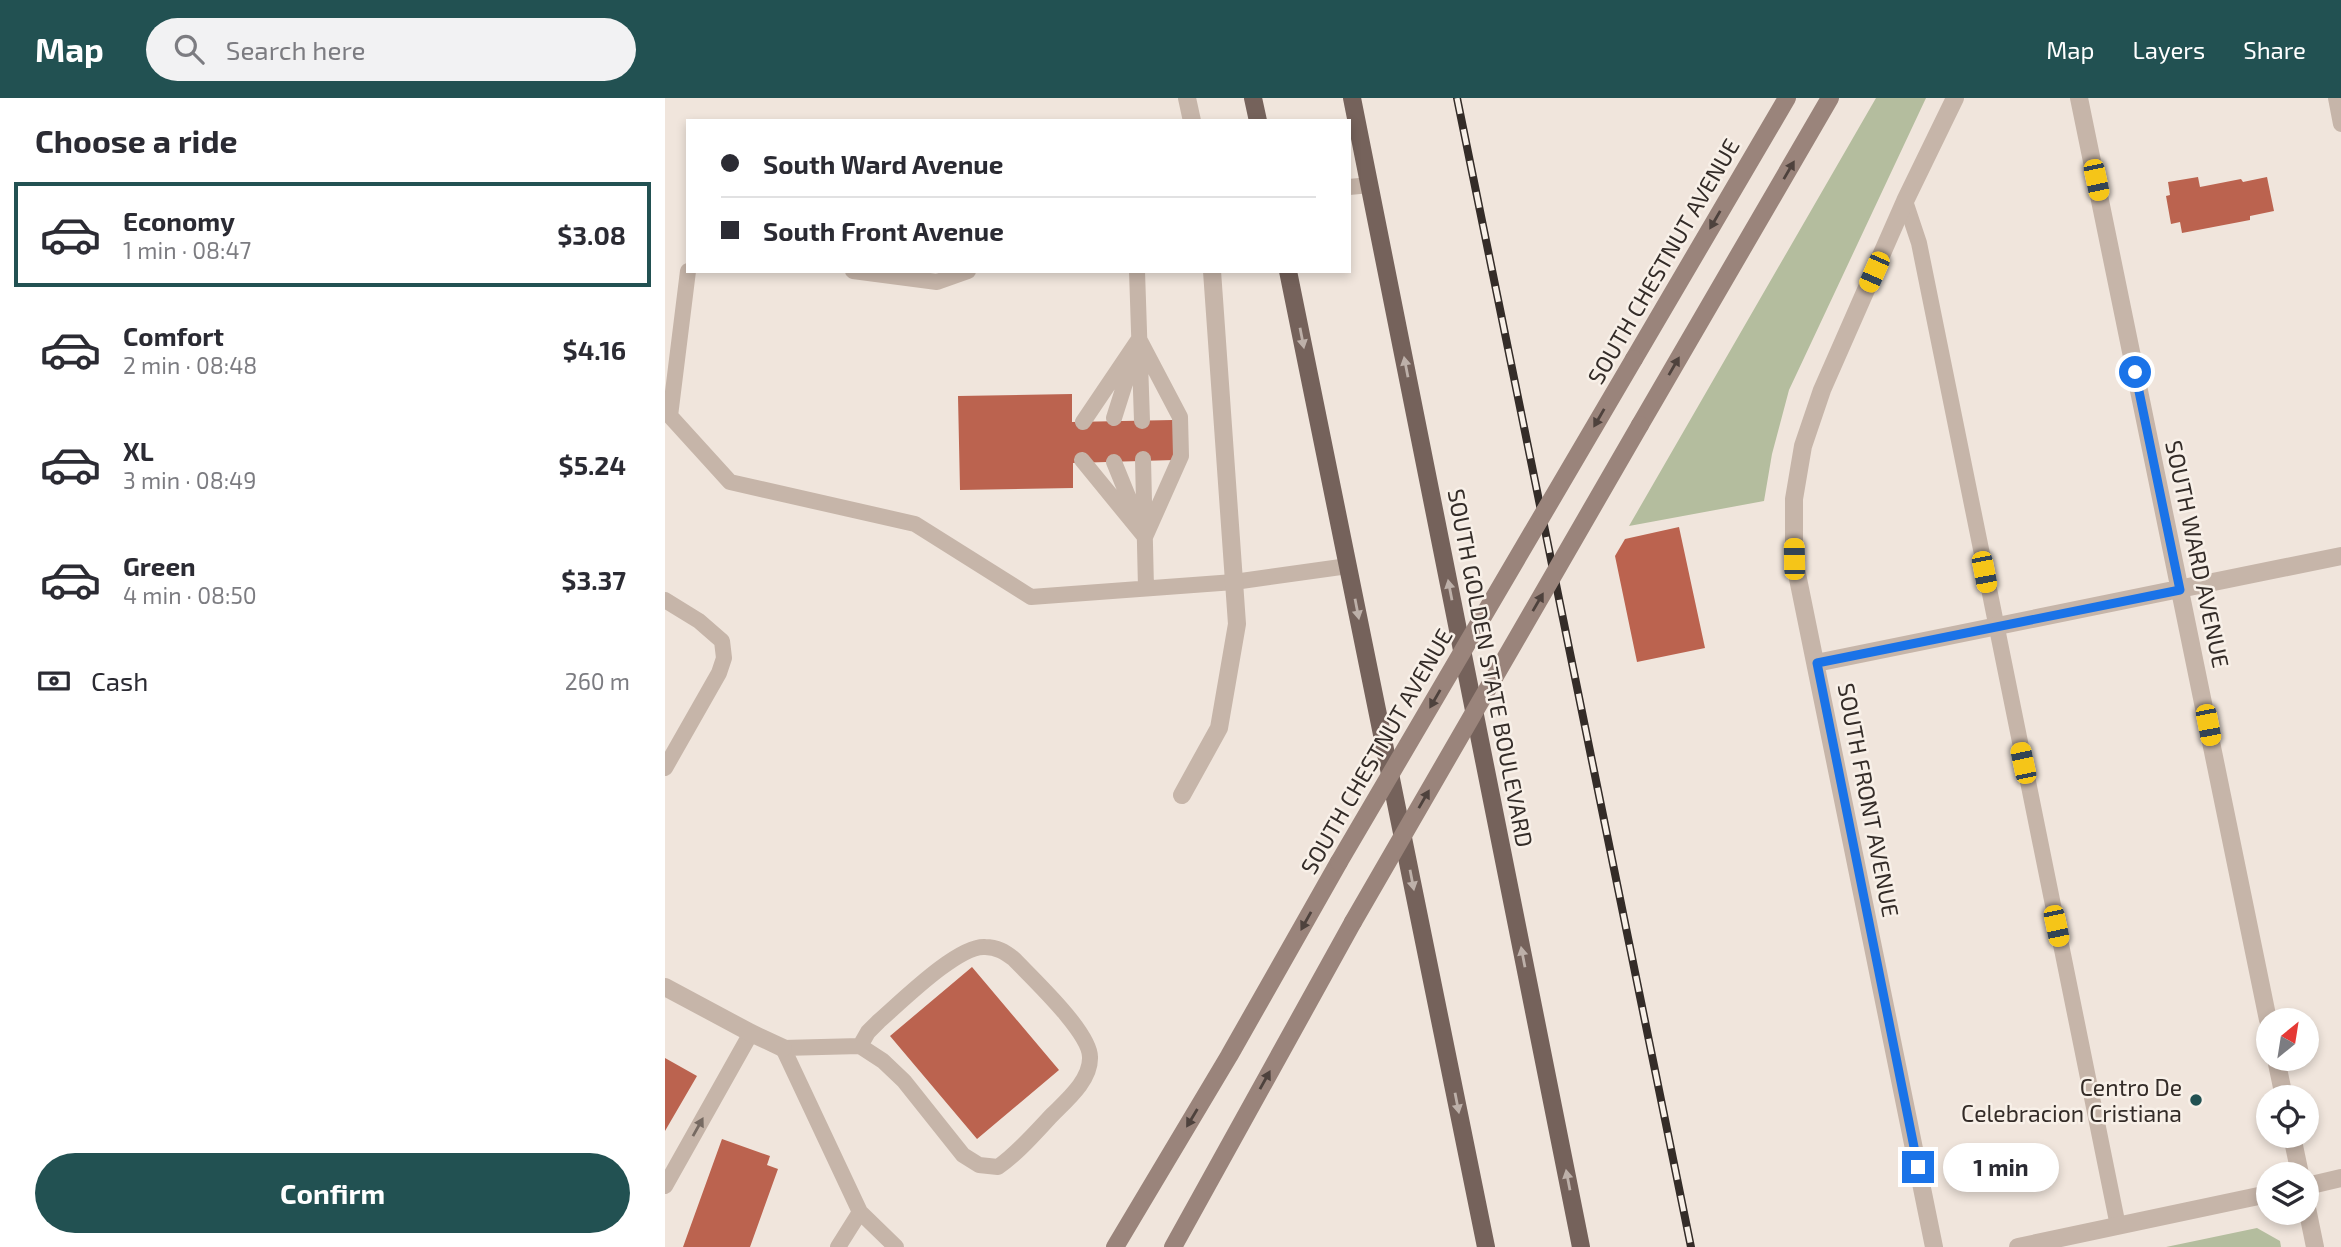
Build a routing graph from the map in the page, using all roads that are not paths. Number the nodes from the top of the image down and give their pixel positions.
1 (1187, 98) edge
2 (1253, 98) edge
3 (1352, 98) edge
4 (1787, 98) edge
5 (1830, 98) edge
6 (1955, 98) edge
7 (2079, 98) edge
8 (2336, 98) edge
9 (1192, 119) edge
10 (1258, 119) edge
11 (2341, 124) edge
12 (1370, 186) junction
13 (1351, 187) edge
14 (1905, 201) junction
15 (688, 273) edge
16 (868, 273) edge
17 (962, 273) edge
18 (1137, 273) edge
19 (1212, 273) edge
20 (1289, 273) edge
21 (1139, 340) junction
22 (1114, 418) dead end
23 (1142, 421) dead end
24 (1083, 422) dead end
25 (1143, 459) dead end
26 (1082, 460) dead end
27 (1114, 462) dead end
28 (1145, 537) junction
29 (2341, 556) edge
30 (1348, 566) junction
31 (1234, 582) junction
32 (1146, 588) junction
33 (2180, 590) junction
34 (665, 600) edge
35 (1995, 627) junction
36 (1817, 663) junction
37 (665, 768) edge
38 (1182, 795) dead end
39 (665, 987) edge
40 (2266, 1008) edge
41 (751, 1033) junction
42 (860, 1046) junction
43 (783, 1048) junction
44 (2341, 1178) edge
45 (2319, 1183) edge
46 (665, 1186) edge
47 (2256, 1197) edge
48 (860, 1212) junction
49 (2310, 1225) edge
50 (2118, 1226) junction
51 (838, 1247) edge
52 (896, 1247) edge
53 (1115, 1247) edge
54 (1173, 1247) edge
55 (1486, 1247) edge
56 (1581, 1247) edge
57 (1934, 1247) edge
58 (2018, 1247) edge
59 (2315, 1247) edge

1 - 9 street
2 - 10 main road
3 - 12 main road, SOUTH GOLDEN STATE BOULEVARD
4 -> 53 main road, SOUTH CHESTNUT AVENUE, bridge
54 -> 5 main road, bridge
6 - 14 street, SOUTH FRONT AVENUE
7 - 33 street, SOUTH WARD AVENUE
8 - 11 lane
12 - 13 lane
56 -> 12 main road, SOUTH GOLDEN STATE BOULEVARD
14 - 35 lane
14 - 36 street, SOUTH FRONT AVENUE
15 - 32 lane
16 - 17 lane
18 - 21 lane
19 - 31 street
20 -> 30 main road
21 - 22 lane
21 - 23 lane
21 - 24 lane
21 - 28 lane
25 - 28 lane
26 - 28 lane
27 - 28 lane
28 - 32 lane
29 - 33 street
30 - 31 lane
30 -> 55 main road
31 - 32 lane
31 - 38 street
33 - 35 street
33 - 40 street, SOUTH WARD AVENUE
34 - 37 lane
35 - 36 street
35 - 50 lane
36 - 57 street, SOUTH FRONT AVENUE
39 - 41 street
41 - 43 street
46 -> 41 lane
42 - 42 lane
42 - 43 lane
43 - 48 lane
44 - 45 street
47 - 50 street
48 - 51 lane
48 - 52 lane
49 - 59 street
50 - 58 street

